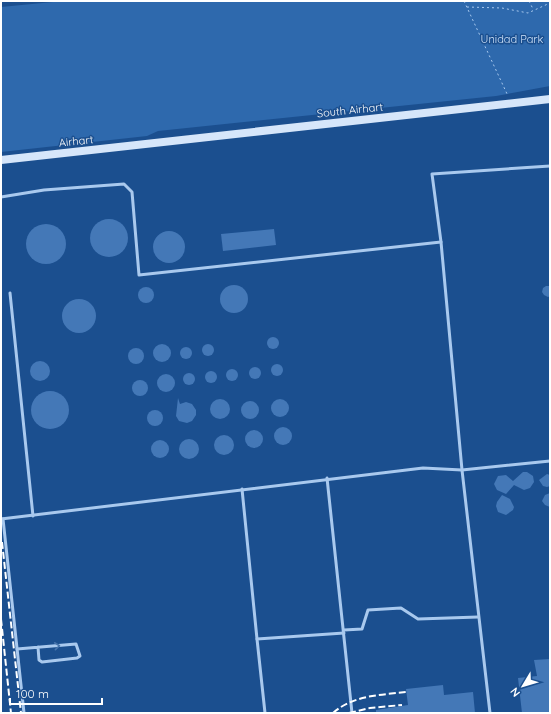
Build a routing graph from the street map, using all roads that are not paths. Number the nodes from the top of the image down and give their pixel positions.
1 (549, 100) edge
2 (153, 144) joint
3 (1, 160) edge
4 (550, 166) edge
5 (1, 197) edge
6 (440, 242) junction
7 (10, 293) dead end
8 (550, 461) edge
9 (462, 470) junction
10 (327, 478) junction
11 (242, 489) junction
12 (33, 516) junction
13 (2, 519) edge
14 (478, 617) junction
15 (344, 632) junction
16 (257, 639) junction
17 (38, 648) junction
18 (17, 649) junction
19 (24, 713) edge
20 (265, 713) edge
21 (352, 713) edge
22 (490, 713) edge

1 - 2 street, South Airhart
2 - 3 street, Airhart
4 - 6 lane
5 - 6 lane
6 - 9 lane
7 - 12 lane
8 - 9 lane
9 - 10 lane
9 - 14 lane
10 - 11 lane
10 - 15 lane
11 - 12 lane
11 - 16 lane
12 - 13 lane
13 - 18 lane
14 - 15 lane
14 - 22 lane
15 - 16 lane
15 - 21 lane
16 - 20 lane
17 -> 17 lane
17 - 18 lane
18 - 19 lane

